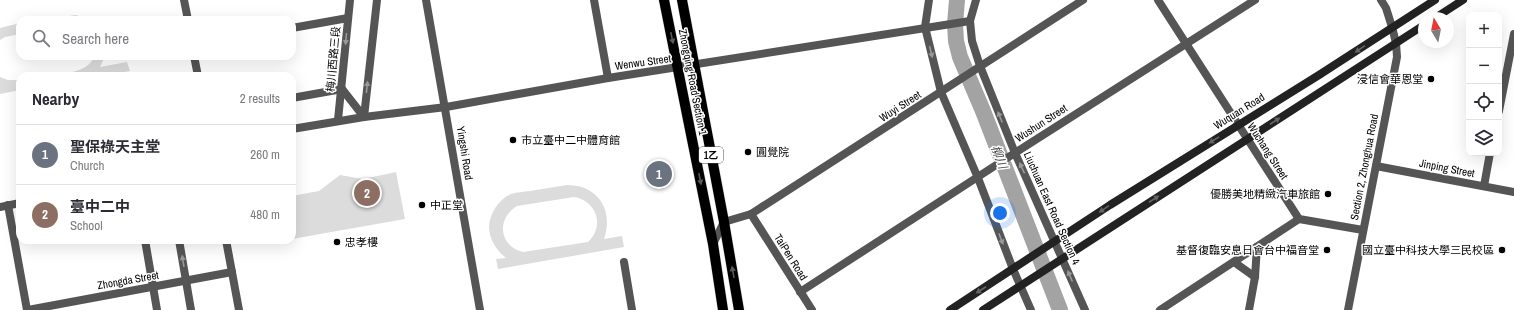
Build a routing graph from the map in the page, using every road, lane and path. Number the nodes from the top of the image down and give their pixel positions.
1 (184, 0) edge
2 (350, 0) edge
3 (377, 0) edge
4 (426, 0) edge
5 (594, 0) edge
6 (664, 0) edge
7 (682, 0) edge
8 (929, 0) edge
9 (976, 0) edge
10 (1083, 0) edge
11 (1158, 0) edge
12 (1254, 0) edge
13 (1381, 0) edge
14 (1435, 0) edge
15 (1463, 0) edge
16 (1444, 12) edge
17 (187, 16) edge
18 (348, 18) junction
19 (970, 21) junction
20 (296, 27) edge
21 (925, 27) junction
22 (1392, 27) junction
23 (1418, 29) edge
24 (1514, 34) edge
25 (1186, 43) junction
26 (1396, 43) junction
27 (195, 60) edge
28 (694, 64) junction
29 (980, 66) junction
30 (678, 68) junction
31 (197, 72) edge
32 (608, 78) junction
33 (342, 89) junction
34 (943, 91) junction
35 (1502, 96) edge
36 (296, 97) edge
37 (446, 107) junction
38 (364, 117) junction
39 (338, 120) junction
40 (1237, 125) junction
41 (296, 128) edge
42 (1246, 140) junction
43 (1015, 153) junction
44 (1489, 156) edge
45 (1376, 166) junction
46 (981, 175) junction
47 (1484, 186) junction
48 (1514, 192) edge
49 (16, 204) edge
50 (4, 206) edge
51 (751, 214) junction
52 (1299, 219) junction
53 (724, 222) junction
54 (1363, 230) junction
55 (1055, 241) junction
56 (146, 244) edge
57 (180, 244) edge
58 (227, 244) edge
59 (712, 244) junction
60 (1257, 247) junction
61 (1062, 258) junction
62 (624, 262) dead end
63 (1234, 262) junction
64 (1013, 269) junction
65 (232, 272) junction
66 (1255, 277) junction
67 (186, 281) junction
68 (1020, 286) junction
69 (153, 287) junction
70 (800, 292) junction
71 (27, 310) edge
72 (157, 310) edge
73 (191, 310) edge
74 (239, 310) edge
75 (480, 310) edge
76 (632, 310) edge
77 (723, 310) edge
78 (739, 310) edge
79 (812, 310) edge
80 (950, 310) edge
81 (983, 310) edge
82 (1031, 310) edge
83 (1085, 310) edge
84 (1160, 310) edge
85 (1249, 310) edge
86 (1348, 310) edge

1 - 17 street
2 - 18 street, 梅川西路三段
38 -> 3 street
4 - 37 street, Yingshi Road
5 - 32 street
6 -> 30 main road, Zhongqing Road Section 1 / 1乙
7 - 28 main road, Zhongqing Road Section 1 / 1乙
8 - 21 street
9 - 19 street, Liuchuan East Road Section 4
10 - 29 street, Wuyi Street
11 - 25 street, Wuchang Street
12 - 25 street, Wushun Street
13 - 22 street, Section 2, Zhonghua Road
14 - 22 main road, Wuquan Road
15 - 16 main road
18 - 20 street
18 -> 33 street, 梅川西路三段
19 - 21 street, Wenwu Street
19 - 29 street, Liuchuan East Road Section 4
21 - 28 street, Wenwu Street
21 -> 34 street
22 - 26 street, Section 2, Zhonghua Road
22 -> 40 main road, Wuquan Road
23 - 26 main road
24 - 35 street
25 - 40 street, Wuchang Street
25 - 43 street, Wushun Street
42 -> 26 main road
26 - 45 street, Section 2, Zhonghua Road
27 - 31 street
28 - 30 street, Wenwu Street
28 - 53 main road, Zhongqing Road Section 1 / 1乙
29 - 34 street, Wuyi Street
43 -> 29 street, Liuchuan East Road Section 4
30 - 32 street, Wenwu Street
30 -> 59 main road, Zhongqing Road Section 1 / 1乙
32 - 37 street, Wenwu Street
33 - 36 street
33 - 38 street
33 - 39 street, 梅川西路三段
34 - 46 street
34 - 51 street, Wuyi Street
37 - 38 street, Wenwu Street
37 - 75 street, Yingshi Road
38 - 39 street, Wenwu Street
39 - 41 street, Wenwu Street
40 - 42 street, Wuchang Street
40 -> 55 main road, Wuquan Road
42 - 52 street, Wuchang Street
61 -> 42 main road
43 - 46 street, Wushun Street
55 -> 43 street, Liuchuan East Road Section 4
44 - 47 street
45 - 47 street, Jinping Street
45 - 54 street, Section 2, Zhonghua Road
46 -> 64 street
46 - 70 street, Wushun Street
47 - 48 street, Jinping Street
49 - 50 street
50 - 71 street
51 - 53 street, Wuyi Street
51 - 70 street, TaiPen Road
52 - 54 street
52 - 60 street
53 - 59 street
78 -> 53 main road, Zhongqing Road Section 1 / 1乙
54 - 86 street, Section 2, Zhonghua Road
55 - 61 street, Liuchuan East Road Section 4
55 - 64 main road, Wuquan Road
56 - 69 street
67 -> 57 street
58 - 65 street
59 - 77 main road, Zhongqing Road Section 1 / 1乙
60 - 63 street
60 - 66 street
61 - 68 main road
83 -> 61 street, Liuchuan East Road Section 4
62 - 76 street
63 - 66 street
63 - 84 street
64 - 68 street
64 -> 80 main road
65 - 67 street, Zhongda Street
65 - 74 street
66 - 85 street
67 - 69 street, Zhongda Street
67 - 73 street
68 - 81 main road
68 - 82 street
69 - 71 street, Zhongda Street
69 - 72 street
70 - 79 street, TaiPen Road

